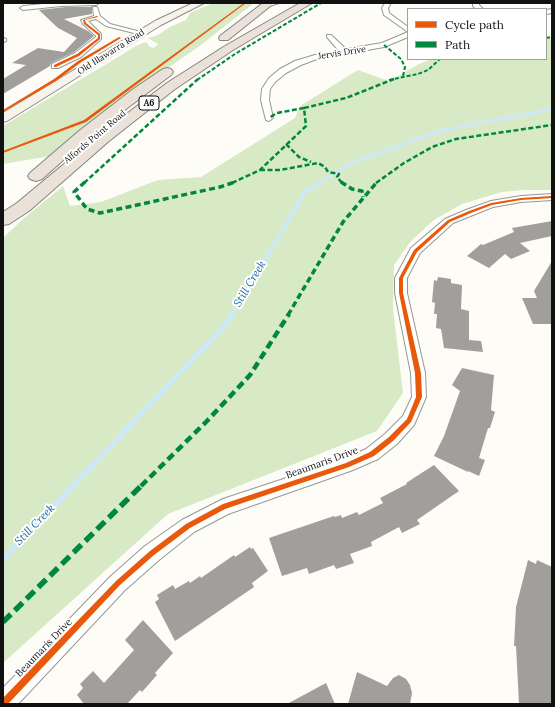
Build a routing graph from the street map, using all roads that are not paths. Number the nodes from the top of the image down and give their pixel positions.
1 (96, 3) edge
2 (200, 3) edge
3 (306, 3) edge
4 (388, 3) edge
5 (267, 4) edge
6 (23, 8) dead end
7 (97, 17) junction
8 (407, 29) edge
9 (142, 33) junction
10 (407, 34) edge
11 (329, 36) dead end
12 (344, 52) junction
13 (55, 66) dead end
14 (3, 118) edge
15 (269, 118) dead end
16 (24, 187) dead end
17 (552, 197) edge
18 (3, 220) edge
19 (3, 704) edge

1 - 6 street
1 - 7 street
2 - 9 street, Old Illawarra Road
3 - 18 highway, A6
4 - 8 street
5 - 16 highway, Alfords Point Road / A6
5 - 18 highway, Alfords Point Road / A6
7 - 9 street
7 - 13 street
9 - 14 street, Old Illawarra Road
10 - 12 street, Jervis Drive
11 - 12 street
12 - 15 street, Jervis Drive
17 - 19 street, Beaumaris Drive

